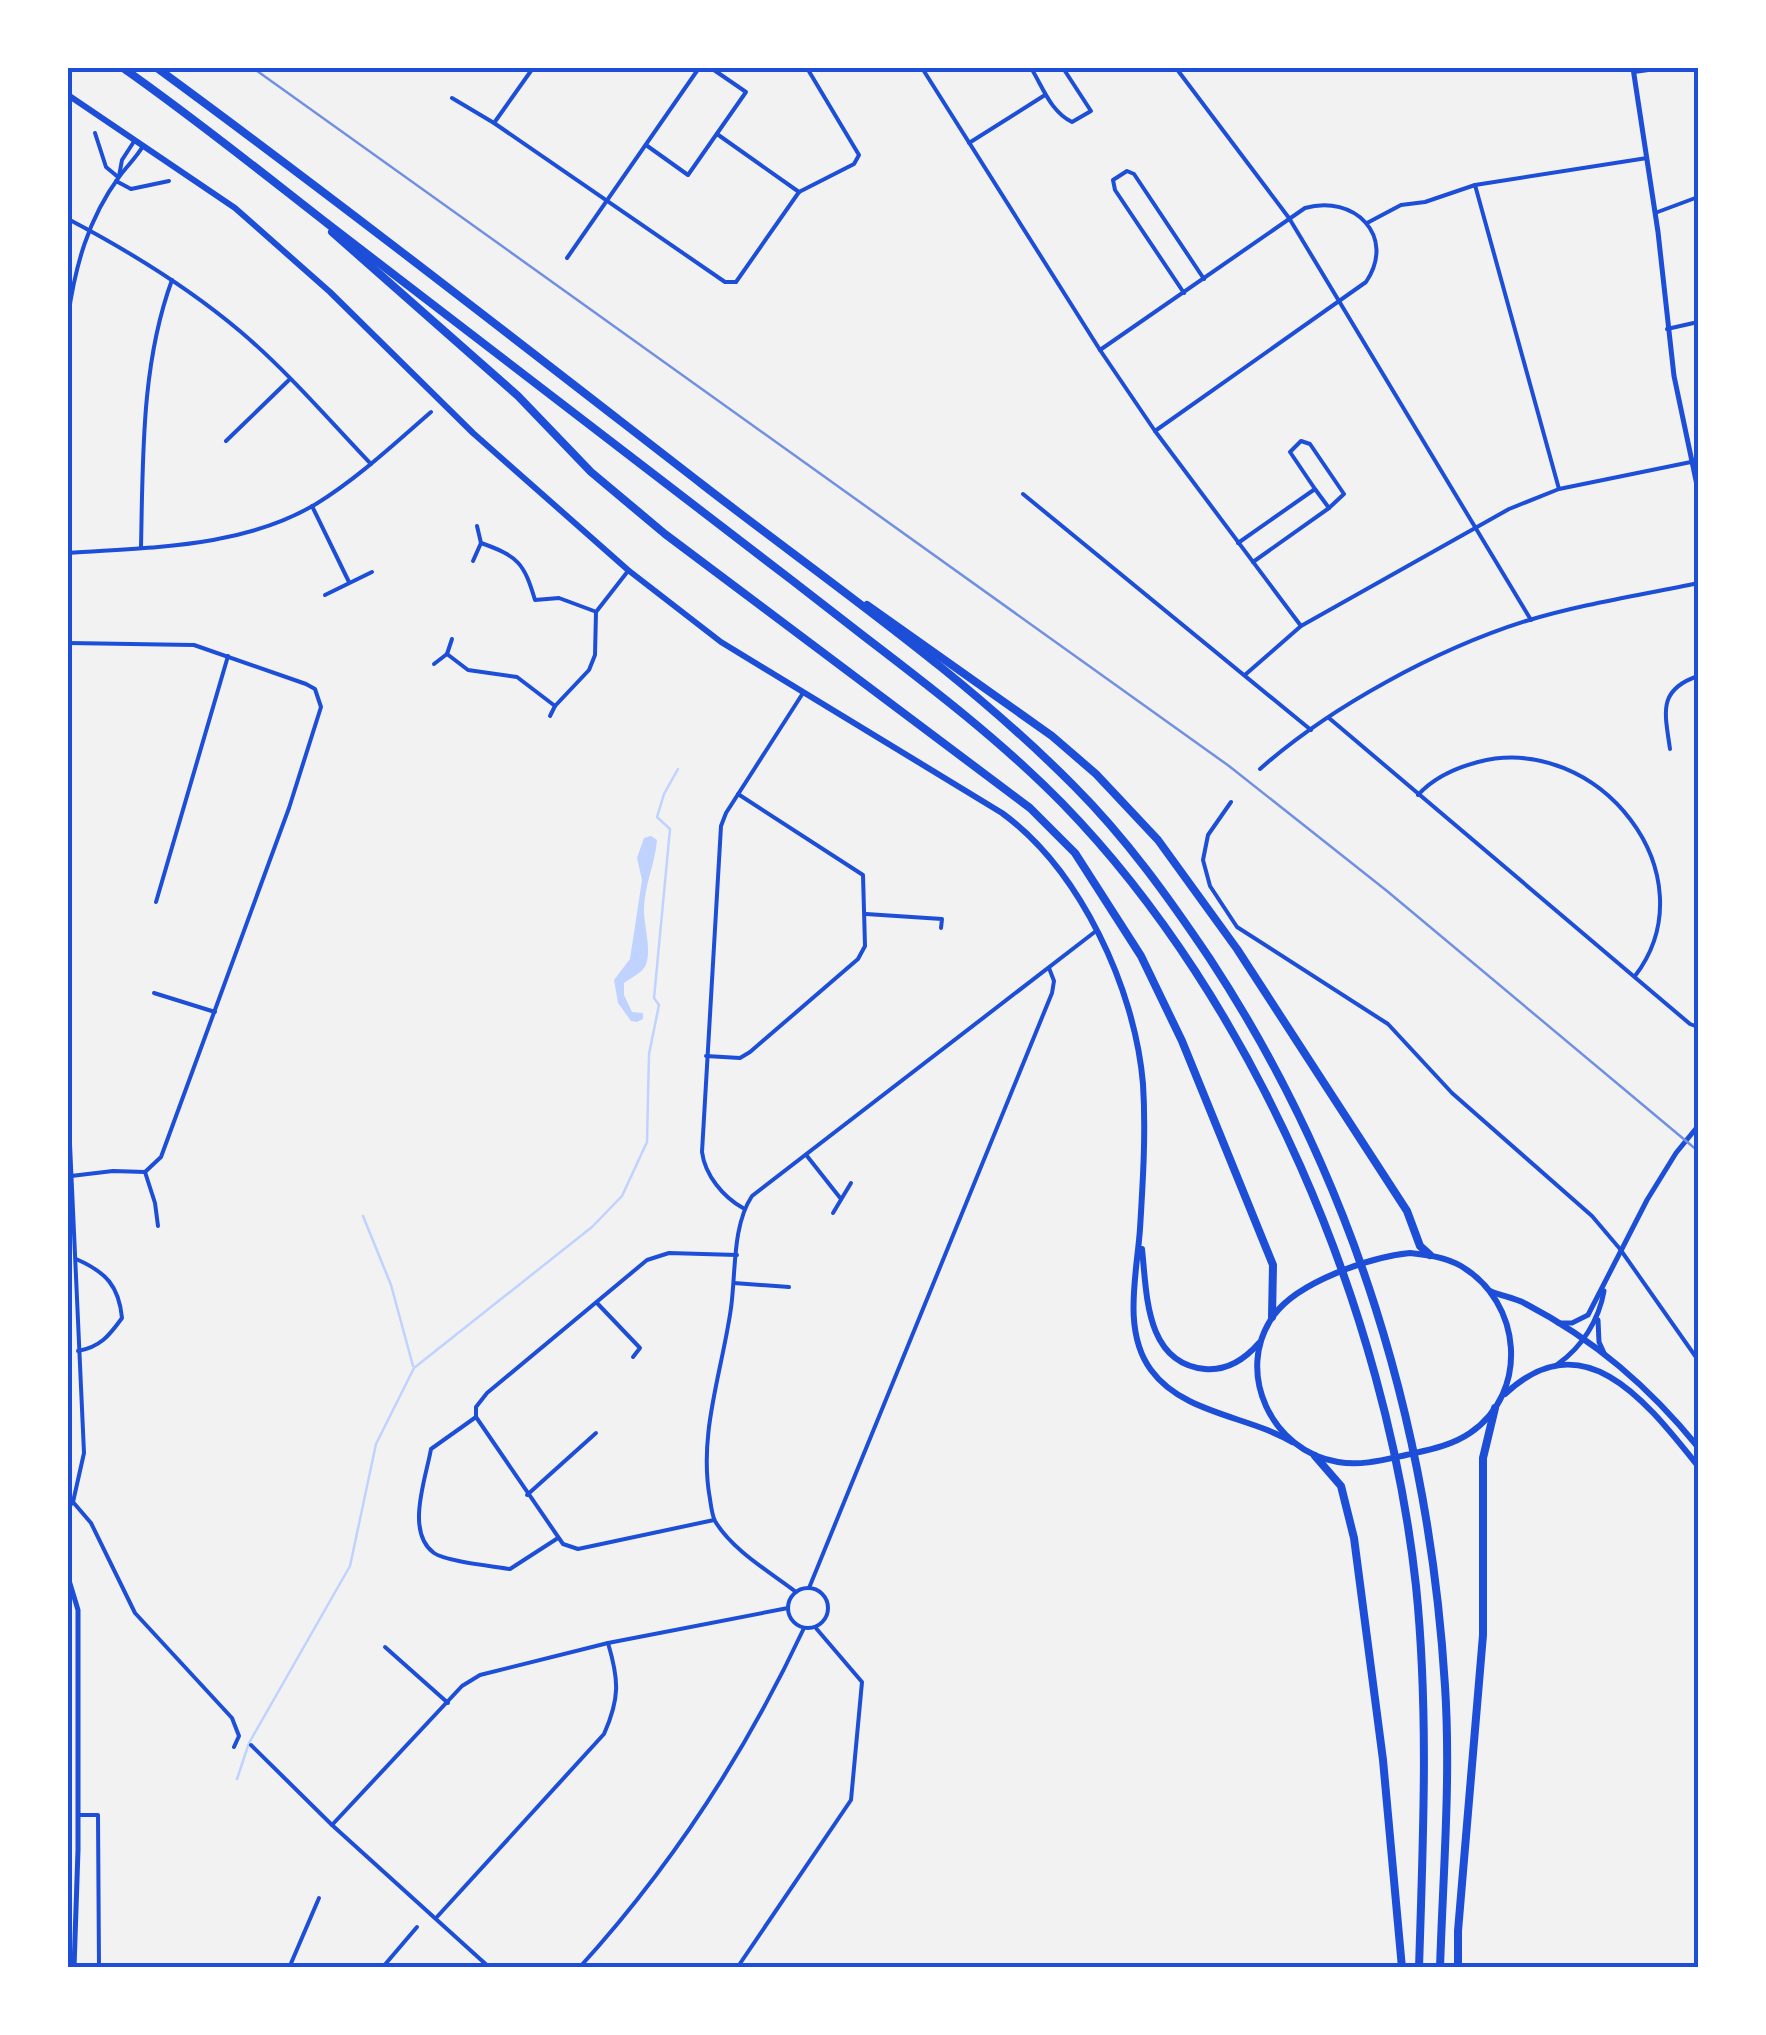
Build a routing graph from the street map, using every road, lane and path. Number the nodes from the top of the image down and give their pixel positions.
1 (123, 68) edge
2 (157, 68) edge
3 (533, 68) edge
4 (700, 68) edge
5 (711, 68) edge
6 (807, 68) edge
7 (922, 68) edge
8 (1031, 68) edge
9 (1041, 68) edge
10 (1063, 68) edge
11 (1176, 68) edge
12 (1662, 68) edge
13 (1633, 70) edge
14 (1036, 75) junction
15 (68, 94) edge
16 (1045, 94) junction
17 (452, 98) dead end
18 (494, 123) junction
19 (95, 133) dead end
20 (717, 134) junction
21 (135, 138) junction
22 (969, 142) junction
23 (144, 145) junction
24 (646, 145) junction
25 (1647, 158) junction
26 (118, 178) junction
27 (168, 181) dead end
28 (1474, 185) junction
29 (279, 186) junction
30 (799, 192) junction
31 (1698, 197) edge
32 (608, 202) junction
33 (1655, 213) junction
34 (1288, 218) junction
35 (68, 219) edge
36 (1368, 224) junction
37 (89, 230) junction
38 (567, 258) dead end
39 (1204, 279) junction
40 (172, 280) junction
41 (1184, 294) junction
42 (1341, 301) junction
43 (68, 317) edge
44 (1698, 322) edge
45 (1667, 329) junction
46 (1100, 350) junction
47 (290, 378) junction
48 (431, 412) dead end
49 (1156, 432) junction
50 (226, 442) dead end
51 (1691, 462) junction
52 (371, 464) junction
53 (1315, 489) junction
54 (1559, 490) junction
55 (1698, 490) edge
56 (1023, 494) dead end
57 (312, 506) junction
58 (1329, 508) junction
59 (477, 526) dead end
60 (1476, 526) junction
61 (765, 533) junction
62 (1238, 543) junction
63 (481, 544) junction
64 (141, 548) junction
65 (68, 554) edge
66 (473, 560) dead end
67 (1253, 562) junction
68 (628, 570) junction
69 (372, 572) dead end
70 (349, 582) junction
71 (1698, 583) edge
72 (325, 595) dead end
73 (535, 600) junction
74 (524, 604) dead end
75 (596, 612) junction
76 (1531, 620) junction
77 (1301, 626) junction
78 (452, 639) dead end
79 (68, 643) edge
80 (447, 654) junction
81 (228, 656) junction
82 (434, 664) dead end
83 (1246, 674) junction
84 (1698, 676) edge
85 (803, 693) junction
86 (555, 706) junction
87 (550, 716) dead end
88 (1330, 718) junction
89 (1311, 730) junction
90 (1670, 748) dead end
91 (1260, 769) dead end
92 (738, 794) junction
93 (1418, 795) junction
94 (1231, 802) dead end
95 (156, 902) dead end
96 (865, 914) junction
97 (941, 928) dead end
98 (1096, 932) junction
99 (1048, 968) junction
100 (1634, 976) junction
101 (154, 993) dead end
102 (215, 1012) junction
103 (1698, 1027) edge
104 (706, 1056) junction
105 (68, 1100) edge
106 (1698, 1126) edge
107 (806, 1155) junction
108 (145, 1172) junction
109 (70, 1176) junction
110 (851, 1183) dead end
111 (841, 1200) junction
112 (744, 1209) junction
113 (833, 1213) dead end
114 (158, 1226) dead end
115 (1140, 1229) junction
116 (1620, 1249) junction
117 (737, 1255) junction
118 (1430, 1256) junction
119 (76, 1260) junction
120 (734, 1284) junction
121 (789, 1287) dead end
122 (1604, 1288) junction
123 (1488, 1290) junction
124 (597, 1303) junction
125 (1272, 1317) junction
126 (1598, 1317) junction
127 (1558, 1323) junction
128 (1263, 1338) junction
129 (1583, 1339) junction
130 (79, 1355) junction
131 (633, 1356) dead end
132 (1606, 1356) junction
133 (68, 1358) edge
134 (1698, 1360) edge
135 (1557, 1364) junction
136 (1502, 1396) junction
137 (1495, 1408) junction
138 (476, 1417) junction
139 (596, 1433) dead end
140 (1292, 1442) junction
141 (1698, 1446) edge
142 (1315, 1456) junction
143 (1698, 1466) edge
144 (527, 1495) junction
145 (72, 1502) junction
146 (68, 1508) edge
147 (714, 1520) junction
148 (558, 1538) junction
149 (68, 1576) edge
150 (809, 1588) junction
151 (796, 1592) junction
152 (788, 1608) junction
153 (815, 1627) junction
154 (804, 1628) junction
155 (608, 1643) junction
156 (385, 1647) dead end
157 (448, 1703) junction
158 (252, 1745) dead end
159 (234, 1746) dead end
160 (78, 1814) junction
161 (332, 1825) junction
162 (319, 1898) dead end
163 (436, 1918) junction
164 (416, 1927) dead end
165 (74, 1968) edge
166 (99, 1968) edge
167 (289, 1968) edge
168 (382, 1968) edge
169 (490, 1968) edge
170 (579, 1968) edge
171 (736, 1968) edge
172 (1402, 1968) edge
173 (1419, 1968) edge
174 (1440, 1968) edge
175 (1458, 1968) edge

1 - 29 highway
2 - 61 highway
3 - 18 street
4 - 24 street
5 - 20 street
6 - 30 street
7 - 22 street
8 - 14 street
9 - 14 street
10 - 16 street
11 - 34 street
12 - 13 street
13 - 25 street
14 - 16 street
15 - 21 main road
16 - 22 street
17 - 18 street
18 - 32 street
19 - 26 street
20 - 24 street
20 - 30 street
21 - 23 main road
21 - 26 street
22 - 46 street
23 - 26 street
23 - 68 main road
24 - 32 street
25 - 28 street
25 - 33 street
26 - 27 street
26 - 37 street
28 - 36 street
28 - 54 street
29 - 125 highway
29 - 173 highway
30 - 32 street
31 - 33 street
32 - 38 street
33 - 45 street
34 - 36 street
34 - 39 street
34 - 42 street
35 - 37 street
36 - 42 street
37 - 40 street
37 - 43 street
39 - 41 street
39 - 41 street
40 - 47 street
40 - 64 street
41 - 46 street
42 - 49 street
42 - 60 street
44 - 45 street
45 - 51 street
46 - 49 street
47 - 50 street
47 - 52 street
48 - 52 street
49 - 62 street
51 - 54 street
51 - 55 street
52 - 57 street
53 - 58 street
53 - 58 street
53 - 62 street
54 - 60 street
56 - 83 street
57 - 64 street
57 - 70 street
58 - 67 street
59 - 63 street
60 - 76 street
60 - 77 street
61 - 118 highway
61 - 174 highway
62 - 67 street
63 - 66 street
63 - 73 street
64 - 65 street
67 - 77 street
68 - 75 street
68 - 85 main road
69 - 70 street
70 - 72 street
71 - 76 street
73 - 74 street
73 - 75 street
75 - 86 street
76 - 88 street
77 - 83 street
78 - 80 street
79 - 81 street
80 - 82 street
80 - 86 street
81 - 95 street
81 - 102 street
83 - 89 street
84 - 90 street
85 - 92 street
85 - 98 main road
86 - 87 street
88 - 89 street
88 - 93 street
89 - 91 street
92 - 96 street
92 - 104 street
93 - 100 street
93 - 100 street
94 - 116 street
96 - 97 street
96 - 104 street
98 - 99 street
98 - 115 main road
99 - 107 street
99 - 150 street
100 - 103 street
101 - 102 street
102 - 108 street
104 - 112 street
105 - 109 street
106 - 116 street
107 - 111 street
107 - 112 street
108 - 109 street
108 - 114 street
109 - 119 street
110 - 111 street
111 - 113 street
112 - 117 street
115 - 128 main road
115 - 140 main road
116 - 122 street
116 - 134 street
117 - 120 street
117 - 124 street
118 - 123 main road
118 - 125 main road
119 - 130 street
119 - 130 street
120 - 121 street
120 - 147 street
122 - 126 street
122 - 127 street
123 - 127 main road
123 - 136 main road
124 - 131 street
124 - 138 street
125 - 128 main road
126 - 129 street
126 - 132 street
127 - 129 main road
128 - 140 main road
129 - 132 main road
129 - 135 street
130 - 133 street
130 - 145 street
132 - 141 main road
135 - 136 main road
135 - 143 main road
136 - 137 main road
137 - 142 main road
137 - 175 highway
138 - 144 street
138 - 148 street
139 - 144 street
140 - 142 main road
142 - 172 highway
144 - 148 street
145 - 146 street
145 - 159 street
147 - 148 street
147 - 151 street
149 - 160 street
150 - 151 street
150 - 153 street
151 - 152 street
152 - 154 street
152 - 155 street
153 - 154 street
153 - 171 street
154 - 170 street
155 - 157 street
155 - 163 street
156 - 157 street
157 - 161 street
158 - 161 street
160 - 165 street
160 - 166 street
161 - 163 street
162 - 167 street
163 - 169 street
164 - 168 street

